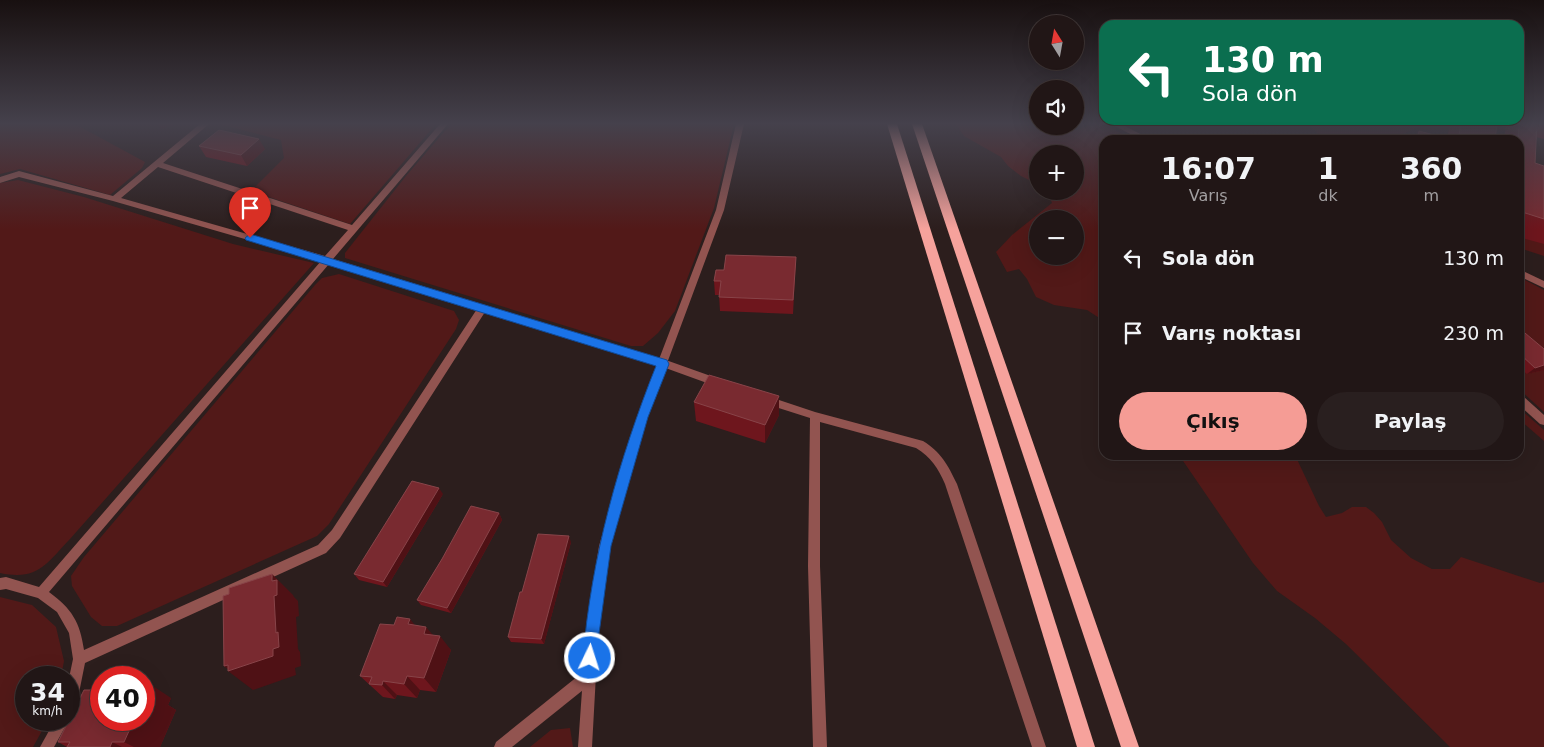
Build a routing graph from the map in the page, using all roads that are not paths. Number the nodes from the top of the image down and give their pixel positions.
1 (163, 159) edge
2 (414, 159) edge
3 (732, 159) edge
4 (903, 159) edge
5 (929, 159) edge
6 (157, 164) junction
7 (0, 180) edge
8 (115, 200) junction
9 (354, 229) junction
10 (326, 260) junction
11 (1524, 275) edge
12 (1544, 285) edge
13 (483, 308) junction
14 (663, 364) junction
15 (726, 385) edge
16 (761, 398) edge
17 (1524, 403) edge
18 (815, 416) junction
19 (1544, 421) edge
20 (0, 584) edge
21 (41, 593) junction
22 (79, 659) junction
23 (78, 666) edge
24 (588, 677) junction
25 (56, 731) edge
26 (47, 747) edge
27 (501, 747) edge
28 (585, 747) edge
29 (820, 747) edge
30 (1038, 747) edge
31 (1086, 747) edge
32 (1130, 747) edge

1 - 6 street
2 - 9 street
3 - 14 street
4 - 31 highway
5 - 32 highway
6 - 8 street
6 - 9 street
7 - 8 street
8 - 10 street
9 - 10 street
10 - 13 street
10 - 21 street
11 - 12 street
13 - 14 street
13 - 22 street
14 - 15 street
14 - 24 street
16 - 18 street
17 - 19 street
18 - 29 street
18 - 30 street
20 - 21 street
21 - 22 street
22 - 23 street
24 - 27 street
24 - 28 street
25 - 26 street

